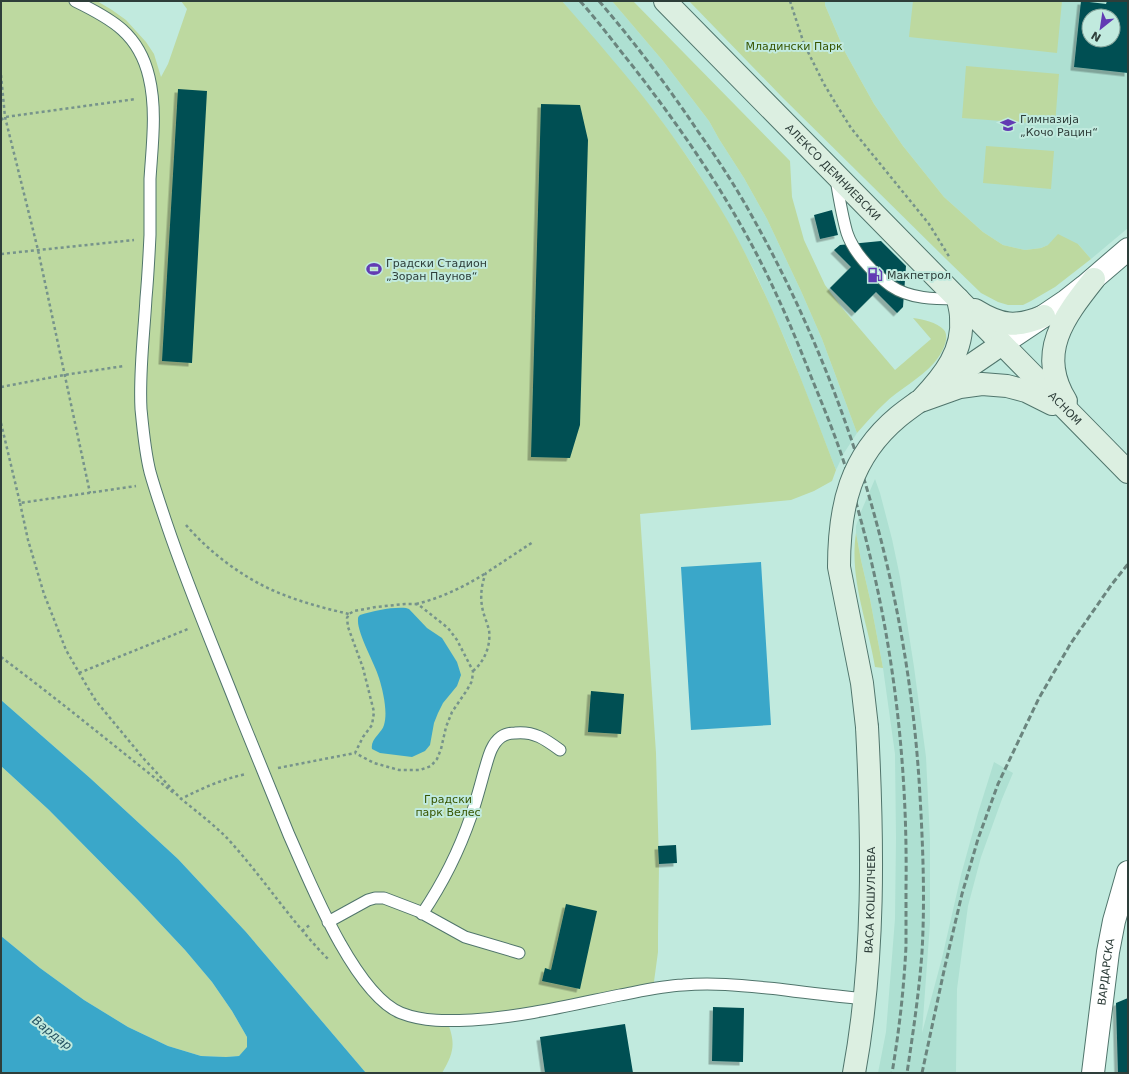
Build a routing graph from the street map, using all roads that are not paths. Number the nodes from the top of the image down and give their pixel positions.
1 (75, 1) edge
2 (665, 1) edge
3 (835, 175) junction
4 (1128, 249) edge
5 (1094, 279) junction
6 (958, 299) junction
7 (1044, 316) junction
8 (1002, 344) junction
9 (918, 402) junction
10 (1082, 425) junction
11 (1128, 472) edge
12 (560, 750) dead end
13 (1128, 872) edge
14 (422, 914) junction
15 (328, 922) junction
16 (519, 952) dead end
17 (865, 999) junction
18 (854, 1073) edge
19 (1093, 1073) edge

1 - 15 lane
2 - 3 main road, АЛЕКСО ДЕМНИЕВСКИ
3 - 6 main road, АЛЕКСО ДЕМНИЕВСКИ
3 - 6 lane
4 - 5 street
5 - 7 street
5 - 10 main road
6 - 7 main road
6 - 8 main road, АЛЕКСО ДЕМНИЕВСКИ
6 - 9 main road
7 - 8 street
8 - 9 main road
8 - 10 main road, АСНОМ
9 - 10 main road
9 - 17 main road, ВАСА КОШУЛЧЕВА, bridge
10 - 11 main road, АСНОМ
12 - 14 lane
13 - 19 street, ВАРДАРСКА
14 - 15 lane
14 - 16 lane
15 - 17 lane
17 - 18 main road, ВАСА КОШУЛЧЕВА

